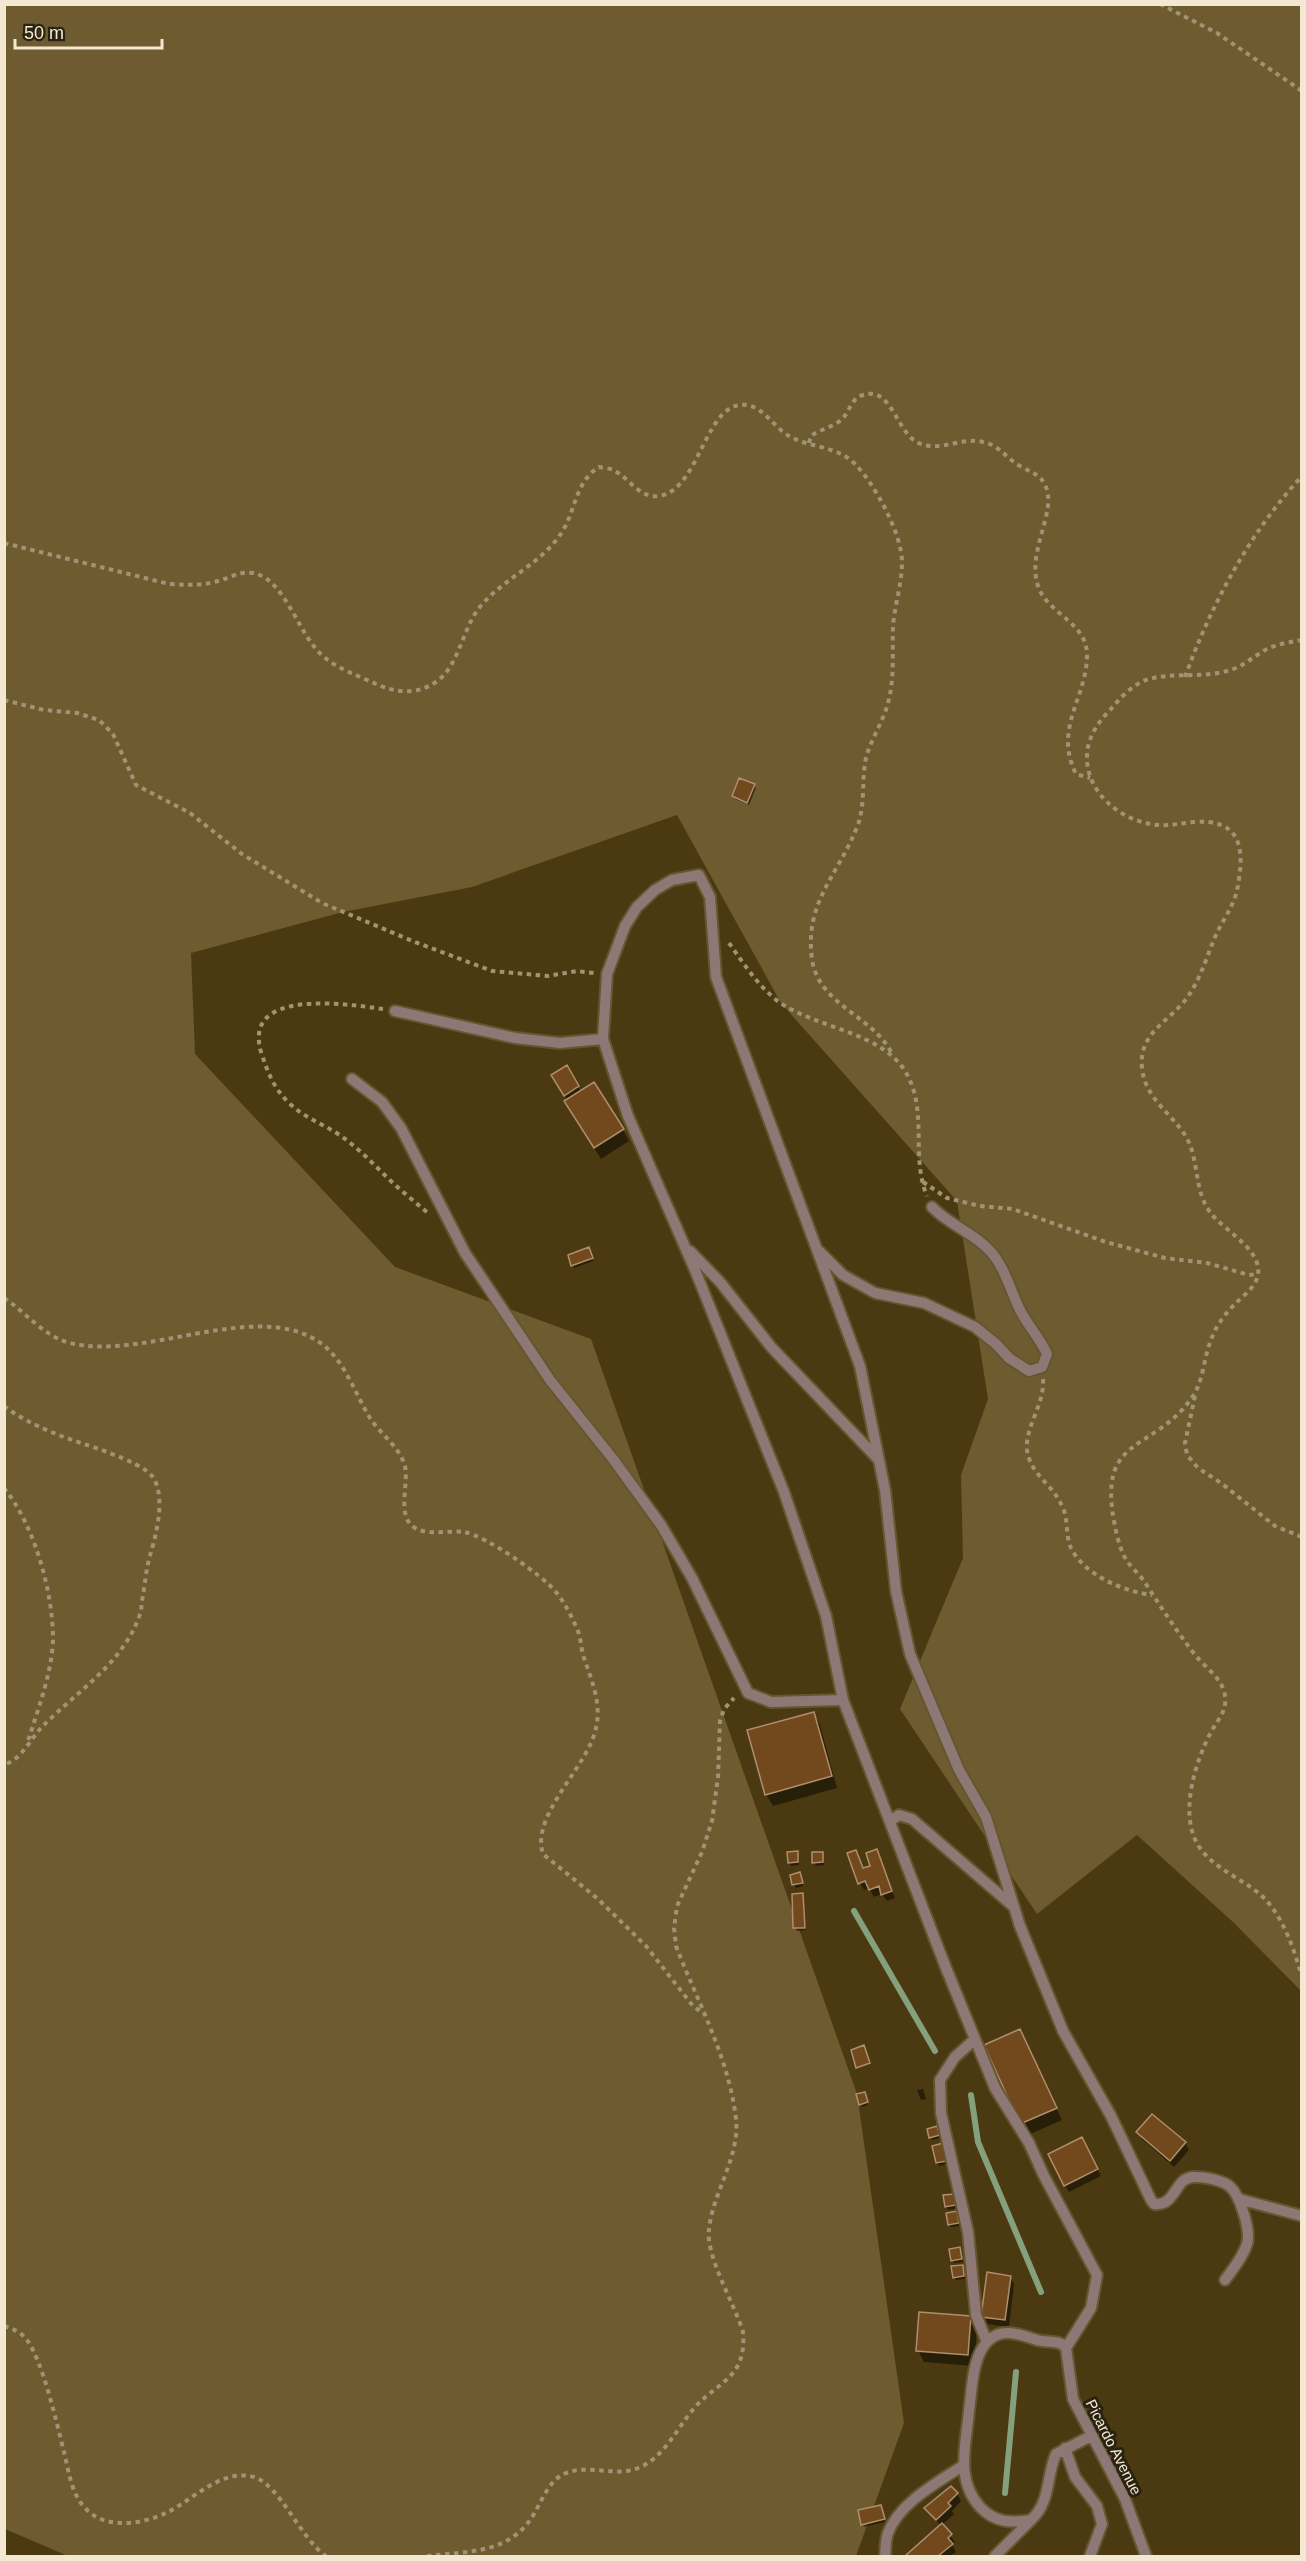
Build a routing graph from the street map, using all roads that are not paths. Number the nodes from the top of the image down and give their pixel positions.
1 (395, 1011) road end
2 (603, 1039) junction
3 (352, 1079) dead end
4 (932, 1207) road end
5 (685, 1246) junction
6 (817, 1249) junction
7 (879, 1460) junction
8 (843, 1700) junction
9 (890, 1821) junction
10 (1014, 1907) junction
11 (975, 2039) junction
12 (1239, 2199) junction
13 (1302, 2216) edge
14 (1226, 2280) dead end
15 (987, 2342) junction
16 (1066, 2348) junction
17 (1091, 2436) junction
18 (1065, 2448) junction
19 (964, 2465) junction
20 (1031, 2520) junction
21 (885, 2556) edge
22 (995, 2556) edge
23 (1090, 2556) edge
24 (1146, 2556) edge

1 - 2 lane
2 - 5 lane
2 - 6 lane
3 - 8 lane
4 - 6 lane
5 - 7 lane
5 - 8 lane
6 - 7 lane
7 - 10 lane
8 - 9 lane
9 - 10 lane
9 - 11 lane
10 - 12 lane
11 - 15 lane
11 - 16 lane
12 - 13 lane
12 - 14 lane
15 - 16 lane
15 - 19 lane
16 - 17 lane, Picardo Avenue
17 - 18 lane
17 - 24 lane, Picardo Avenue
18 - 20 lane
18 - 23 lane
19 - 20 lane
19 - 21 lane
20 - 22 lane

